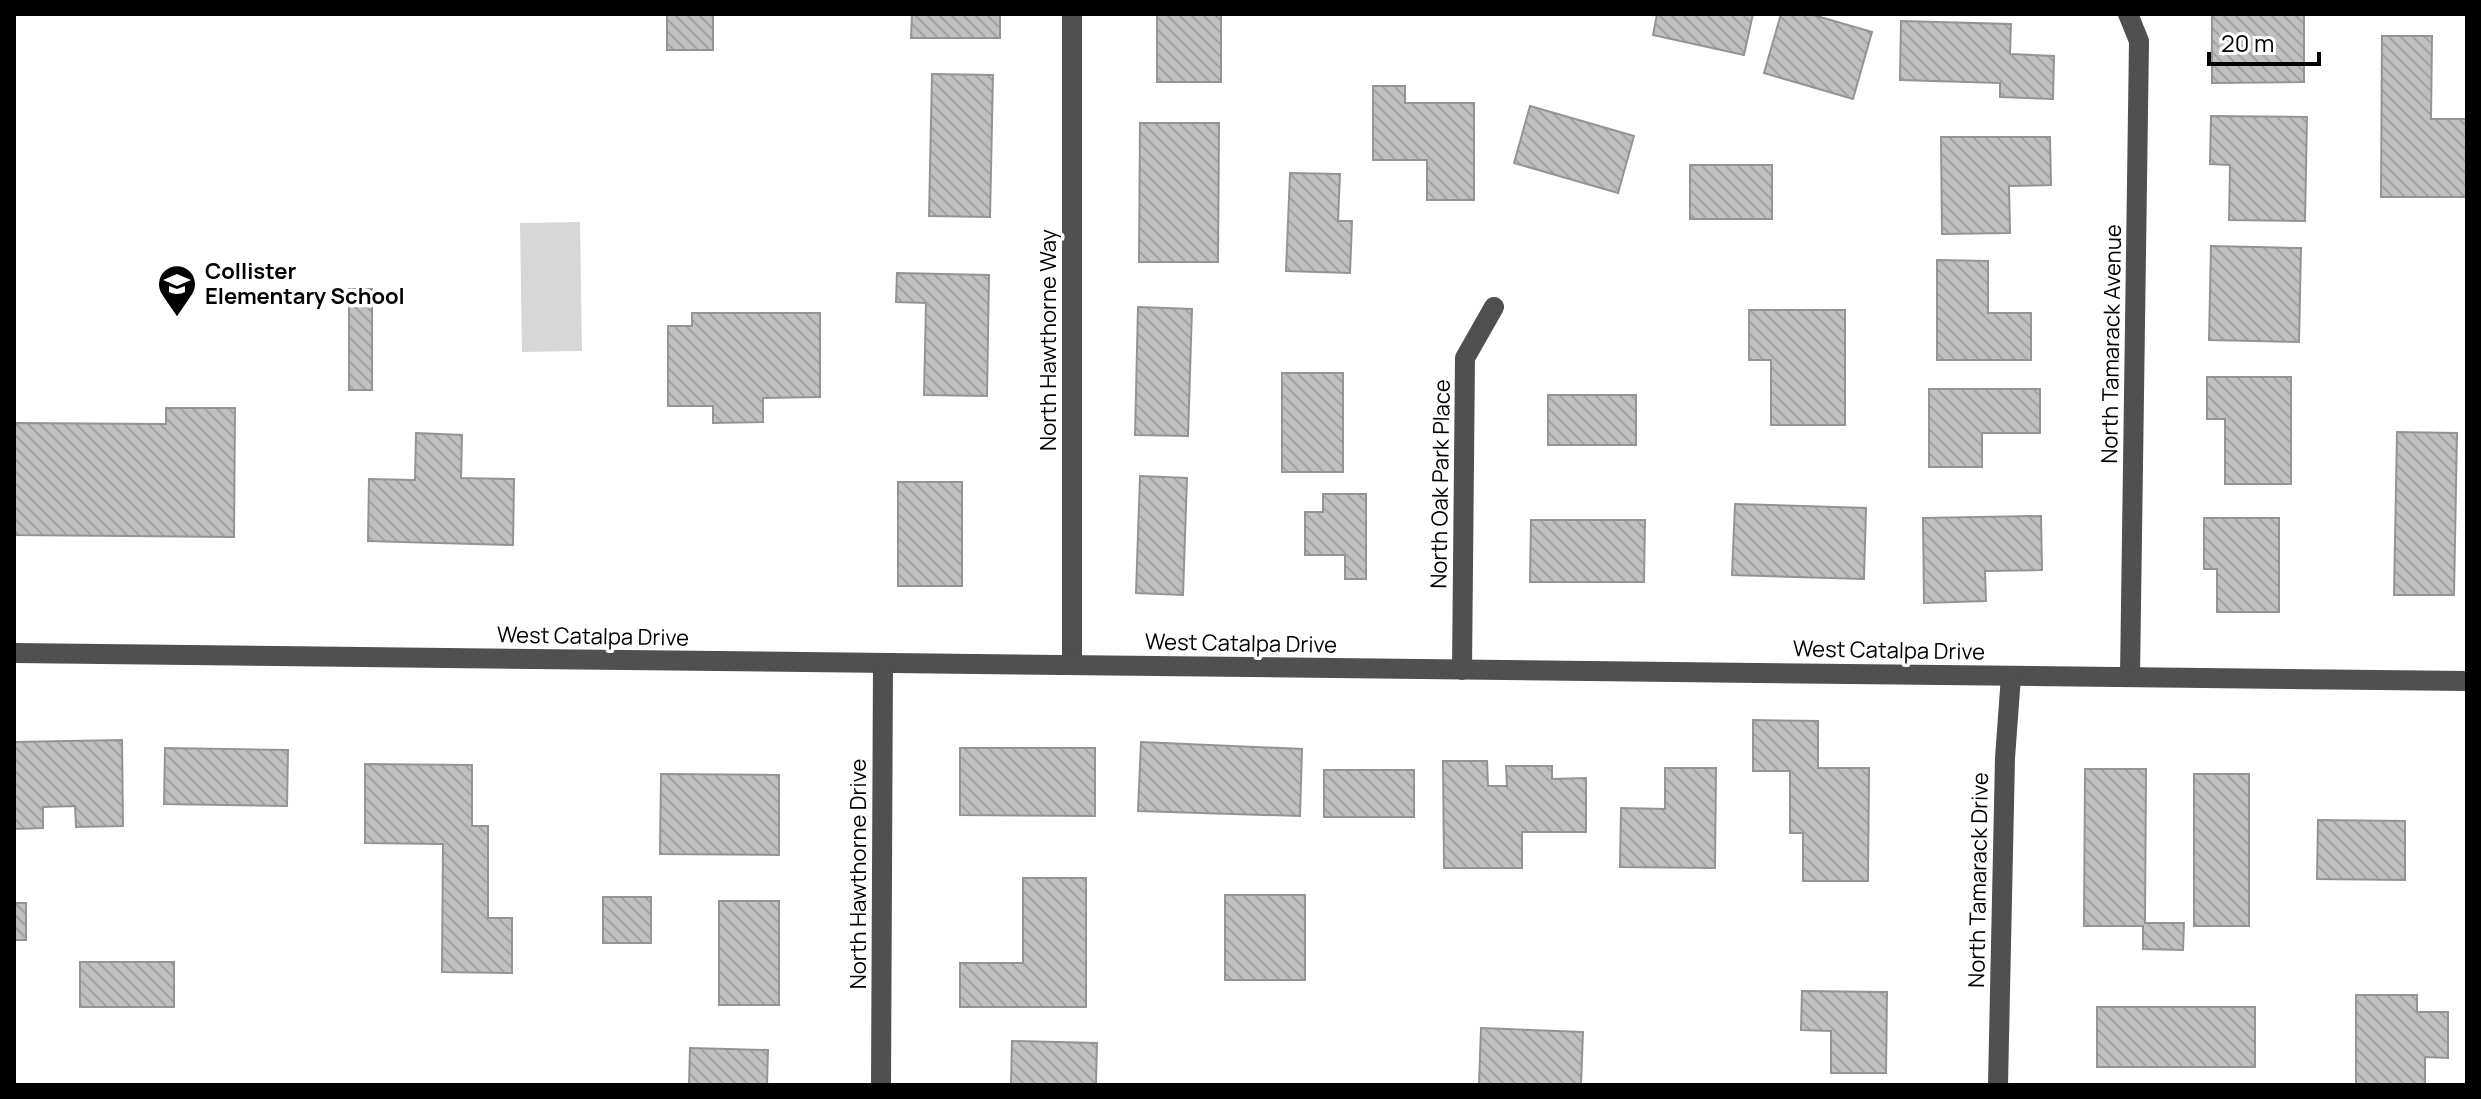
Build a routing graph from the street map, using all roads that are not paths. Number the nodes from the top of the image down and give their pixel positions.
1 (1072, 14) edge
2 (2128, 14) edge
3 (1494, 307) dead end
4 (14, 653) edge
5 (883, 663) junction
6 (1072, 665) junction
7 (1462, 670) junction
8 (2011, 676) junction
9 (2130, 677) junction
10 (2467, 681) edge
11 (881, 1085) edge
12 (1998, 1085) edge

1 - 6 street, North Hawthorne Way
2 - 9 street, North Tamarack Avenue
3 - 7 street, North Oak Park Place
4 - 5 street, West Catalpa Drive
5 - 6 street, West Catalpa Drive
5 - 11 street, North Hawthorne Drive
6 - 7 street, West Catalpa Drive
7 - 8 street, West Catalpa Drive
8 - 9 street, West Catalpa Drive
8 - 12 street, North Tamarack Drive
9 - 10 street, West Catalpa Drive

